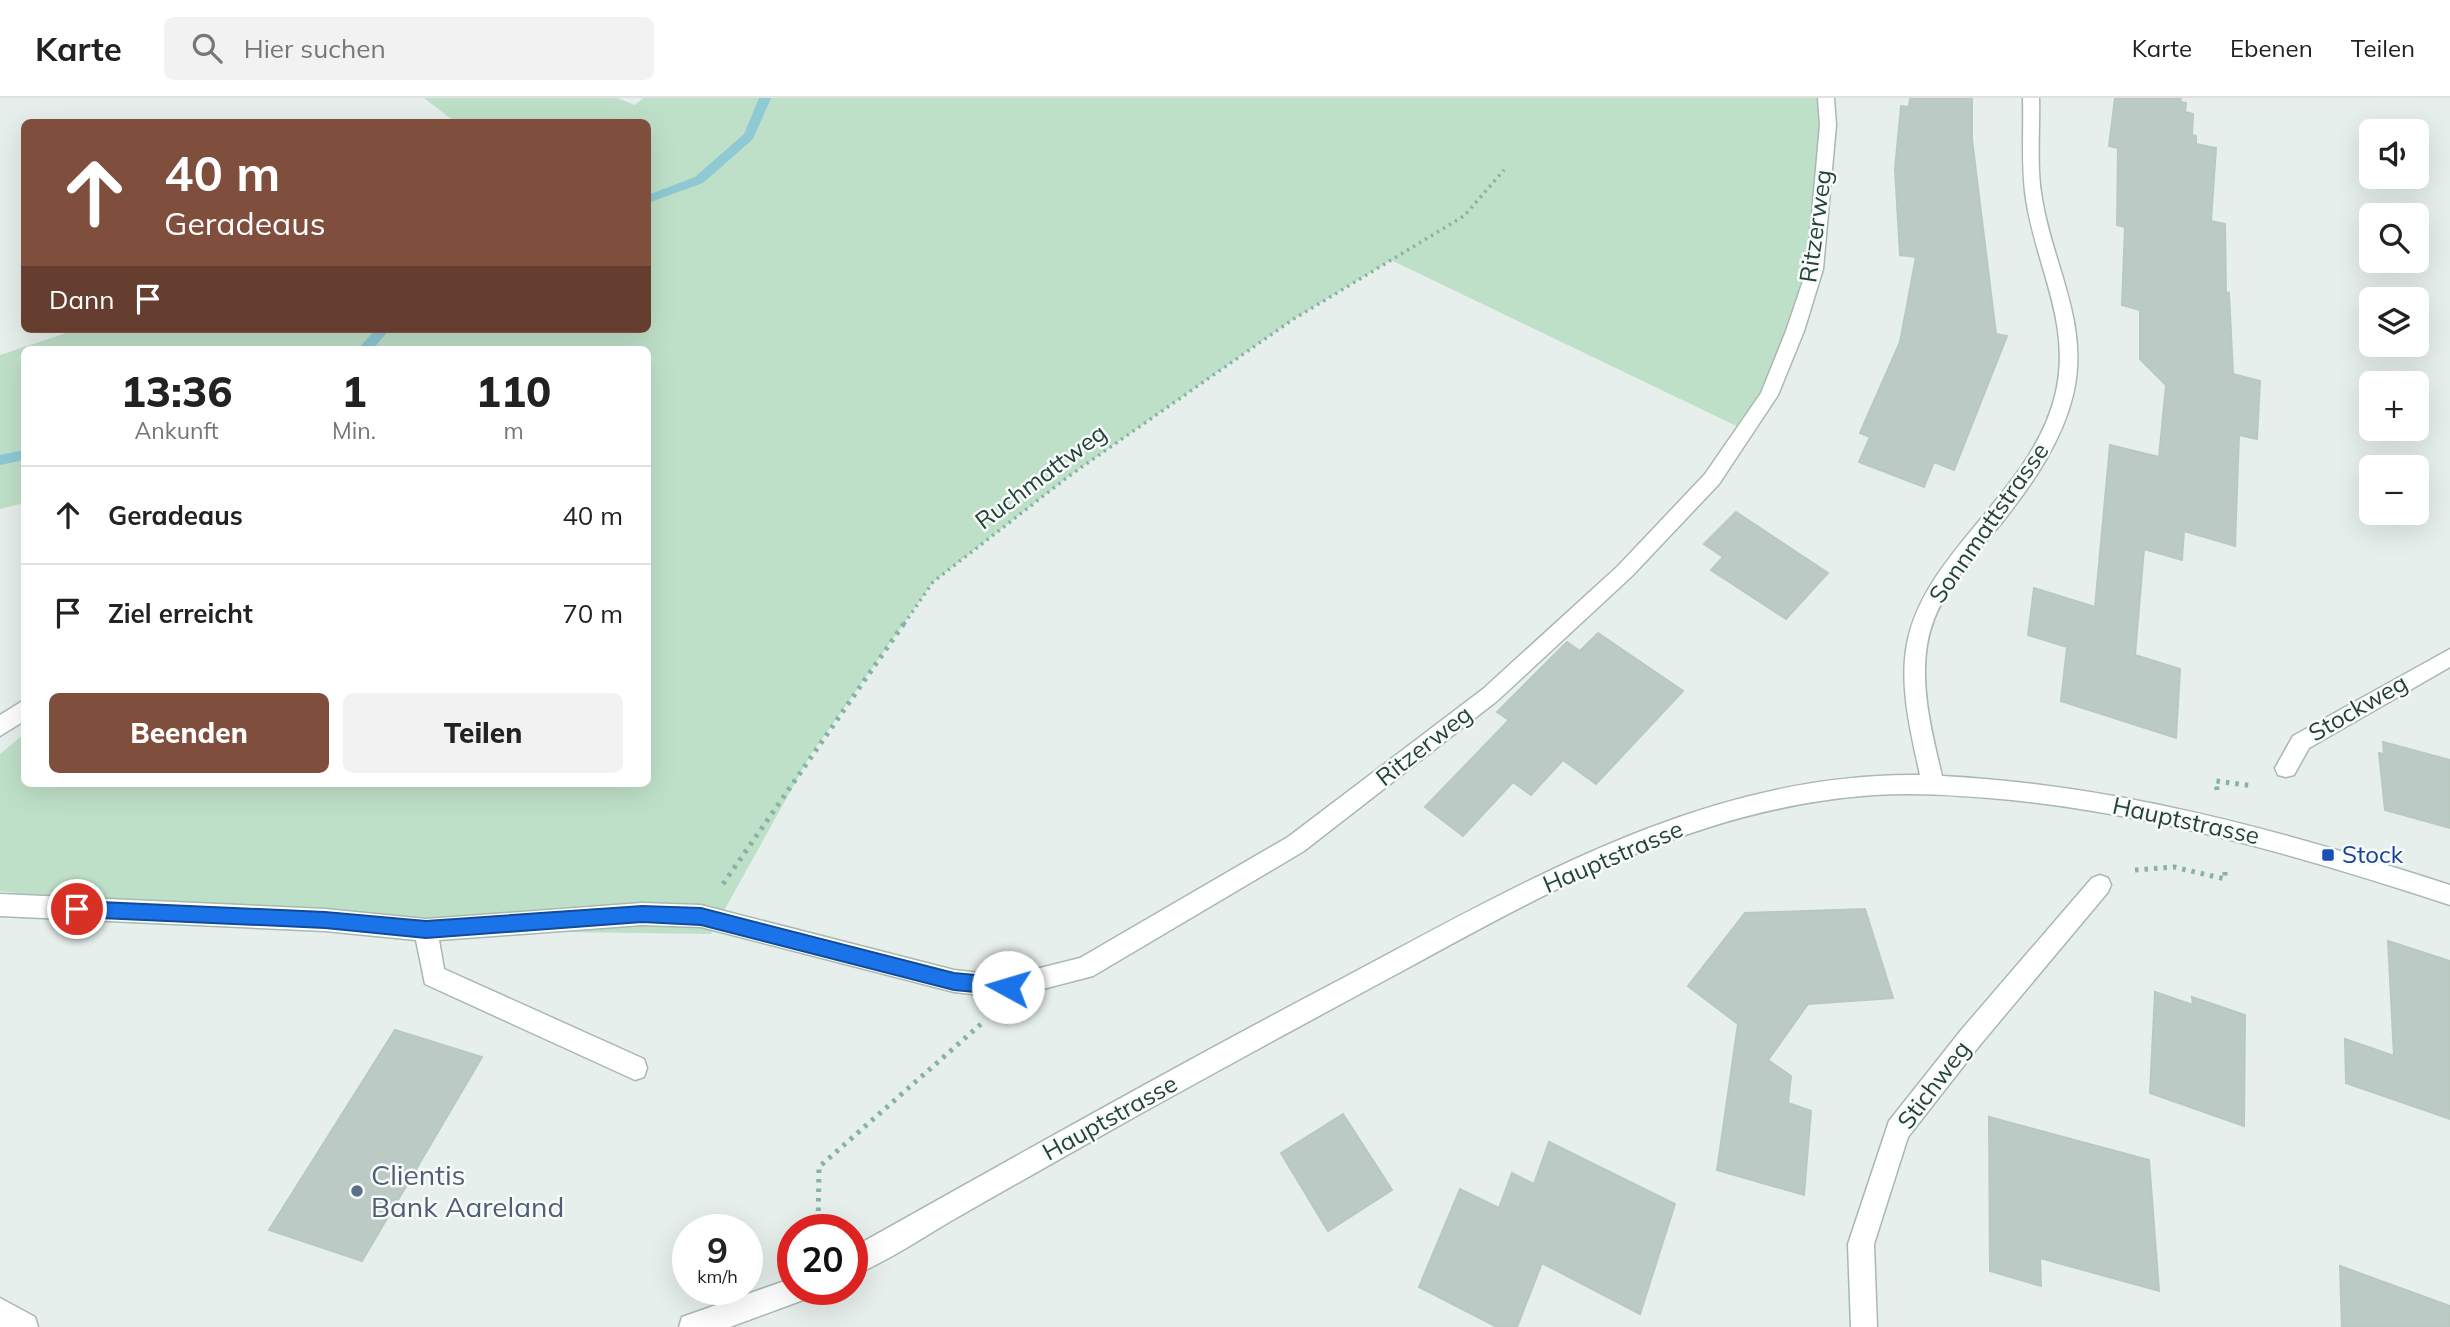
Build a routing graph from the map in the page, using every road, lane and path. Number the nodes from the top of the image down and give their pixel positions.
1 (1826, 98) edge
2 (2031, 98) edge
3 (1504, 170) dead end
4 (2450, 657) edge
5 (21, 711) edge
6 (0, 727) edge
7 (2286, 768) joint
8 (1933, 784) junction
9 (2223, 827) junction
10 (2100, 885) joint
11 (2450, 895) edge
12 (0, 905) edge
13 (701, 916) junction
14 (426, 930) junction
15 (1008, 987) junction
16 (635, 1068) dead end
17 (818, 1214) edge
18 (868, 1254) edge
19 (777, 1297) edge
20 (0, 1311) edge
21 (25, 1327) edge
22 (692, 1327) edge
23 (1864, 1327) edge

1 - 15 street, Ritzerweg
2 - 8 street, Sonnmattstrasse
3 - 13 path, Ruchmattweg
4 - 7 street, Stockweg
5 - 6 street
7 - 9 path
8 - 9 street, Hauptstrasse
8 - 18 street, Hauptstrasse
9 - 10 path
9 - 11 street, Hauptstrasse
10 - 23 street, Stichweg
12 - 14 street, Ritzerweg
13 - 14 street, Ritzerweg
13 - 15 street, Ritzerweg
14 - 16 street
15 - 17 path
19 - 22 street
20 - 21 street

